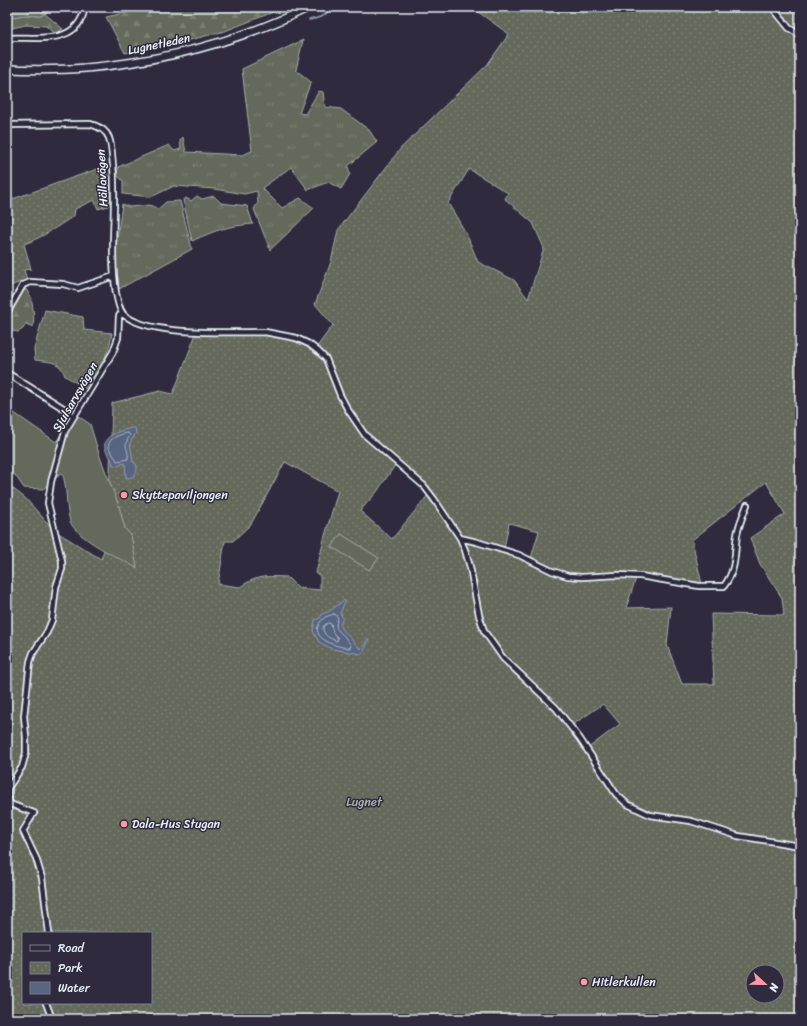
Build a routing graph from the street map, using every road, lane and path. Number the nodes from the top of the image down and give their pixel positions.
1 (84, 7) edge
2 (309, 7) edge
3 (772, 7) edge
4 (800, 35) edge
5 (7, 38) edge
6 (7, 69) edge
7 (7, 125) edge
8 (114, 276) junction
9 (7, 313) edge
10 (122, 313) junction
11 (7, 373) edge
12 (73, 416) junction
13 (747, 505) dead end
14 (460, 538) junction
15 (800, 846) edge
16 (50, 932) edge
17 (46, 1004) edge
18 (52, 1019) edge

1 - 5 street
2 - 6 highway, Lugnetleden
3 - 4 street
7 - 8 street, Hällavägen
8 - 9 street
8 - 10 street, Hällavägen
10 - 12 street, Sjulsarvsvägen
10 - 14 street
11 - 12 street
12 - 16 street, Sjulsarvsvägen
13 - 14 street
14 - 15 street
17 - 18 street

